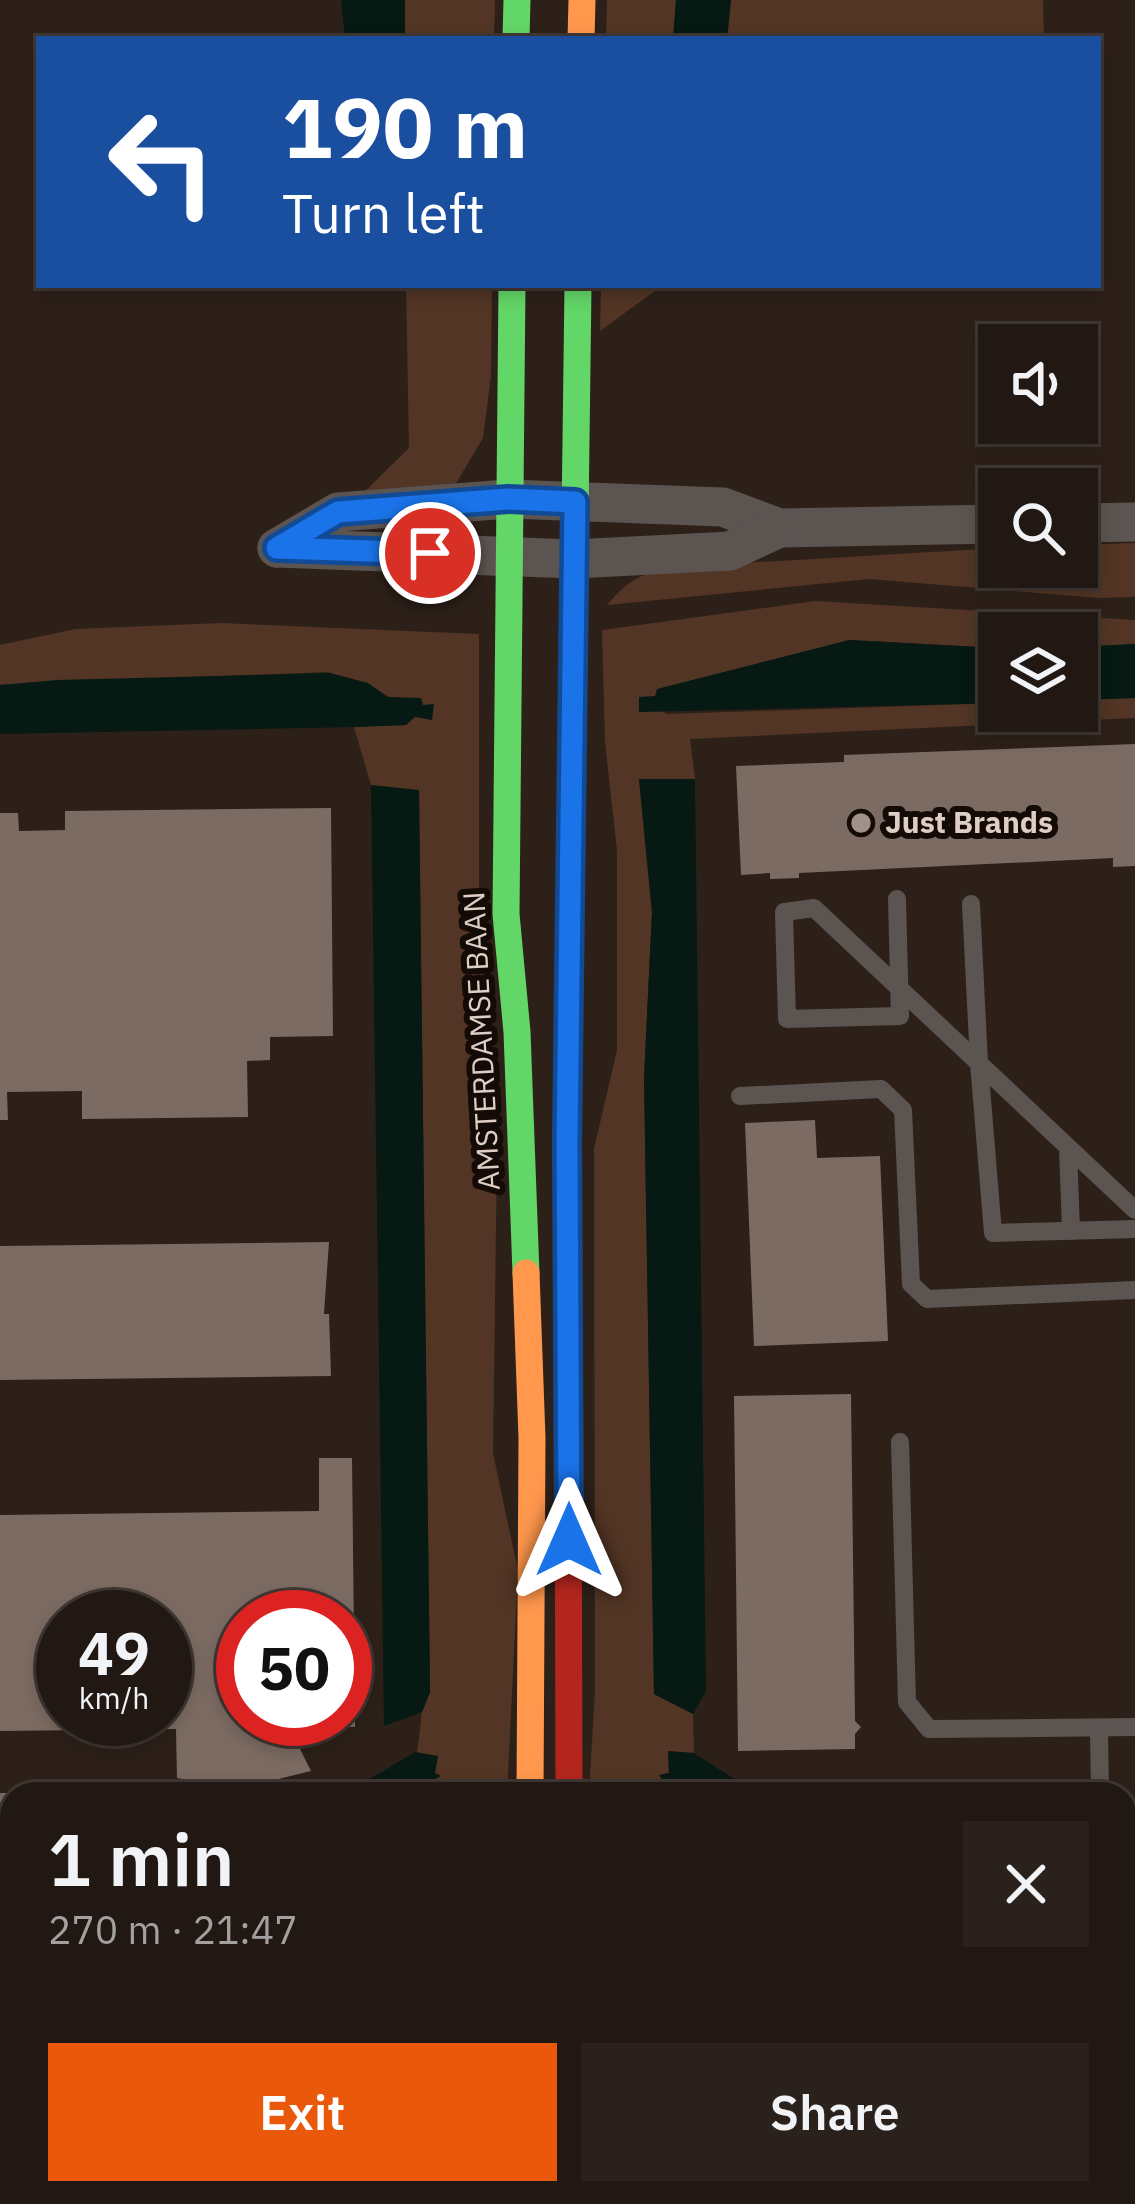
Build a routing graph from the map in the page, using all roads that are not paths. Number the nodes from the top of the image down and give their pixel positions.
1 (517, 0) edge
2 (582, 0) edge
3 (516, 36) edge
4 (581, 36) edge
5 (512, 288) edge
6 (578, 288) edge
7 (508, 499) junction
8 (575, 502) junction
9 (1135, 522) edge
10 (1098, 523) edge
11 (978, 524) edge
12 (779, 528) junction
13 (507, 556) junction
14 (574, 559) junction
15 (897, 898) dead end
16 (971, 904) dead end
17 (898, 988) junction
18 (979, 1063) junction
19 (740, 1096) dead end
20 (1068, 1148) junction
21 (1135, 1210) edge
22 (1135, 1229) edge
23 (1071, 1231) junction
24 (1135, 1290) edge
25 (900, 1442) dead end
26 (1135, 1727) edge
27 (1100, 1728) junction
28 (530, 1782) edge
29 (569, 1782) edge
30 (1100, 1782) edge

1 - 3 main road
2 - 4 main road
5 - 7 main road, AMSTERDAMSE BAAN
6 - 8 main road
7 - 8 street
7 - 13 main road, AMSTERDAMSE BAAN
7 - 13 street
8 - 12 street
8 - 14 main road
9 - 10 street
11 - 12 street
12 - 14 street
13 - 14 street
13 - 28 main road, AMSTERDAMSE BAAN
14 - 29 main road
15 - 17 lane
16 - 18 lane
17 - 17 lane
17 - 18 lane
18 - 20 lane
18 - 23 lane
19 - 24 lane
20 - 21 lane
20 - 23 lane
22 - 23 lane
25 - 27 lane
26 - 27 lane
27 - 30 lane

